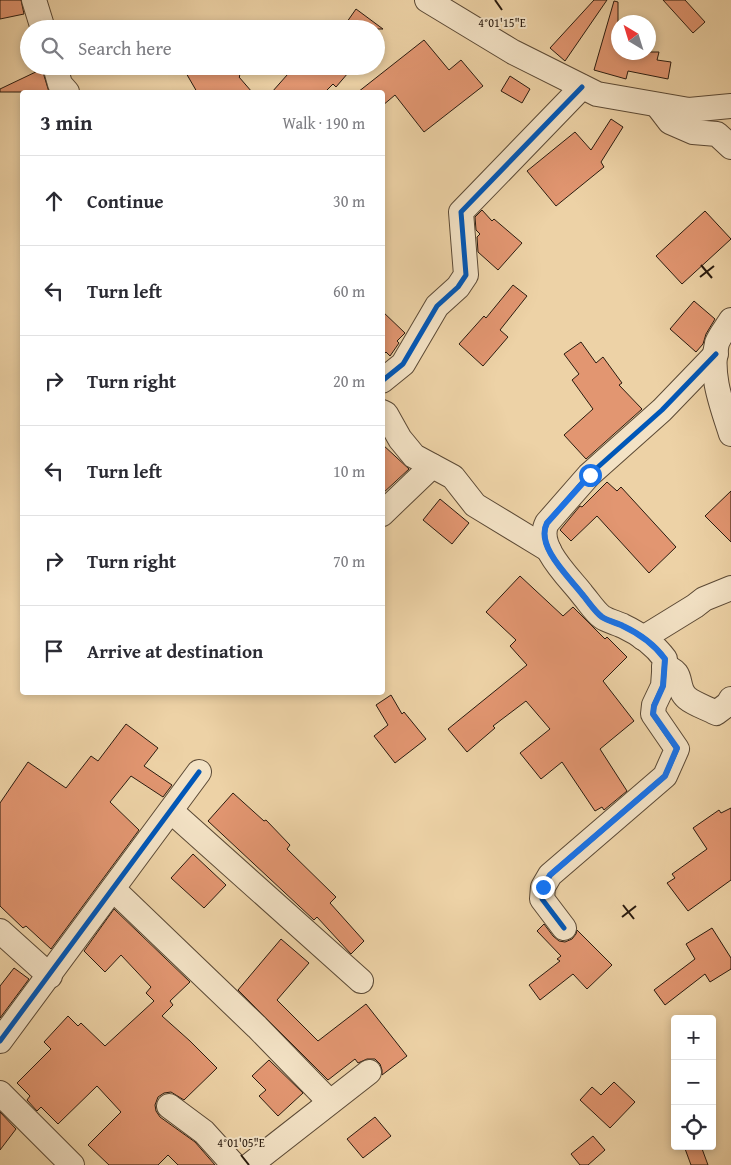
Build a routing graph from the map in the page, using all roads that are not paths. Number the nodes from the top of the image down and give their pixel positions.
1 (34, 0) edge
2 (436, 1) edge
3 (40, 20) edge
4 (57, 75) edge
5 (582, 87) junction
6 (65, 90) edge
7 (657, 105) junction
8 (731, 106) edge
9 (731, 147) edge
10 (731, 320) edge
11 (716, 354) junction
12 (385, 379) edge
13 (385, 414) edge
14 (731, 434) edge
15 (432, 466) junction
16 (385, 511) edge
17 (549, 550) junction
18 (731, 588) edge
19 (643, 638) junction
20 (664, 667) junction
21 (731, 700) edge
22 (199, 772) dead end
23 (171, 811) junction
24 (113, 889) junction
25 (564, 928) dead end
26 (0, 931) edge
27 (50, 976) junction
28 (361, 981) dead end
29 (0, 1041) edge
30 (369, 1072) dead end
31 (0, 1093) edge
32 (330, 1102) junction
33 (169, 1106) dead end
34 (72, 1165) edge
35 (234, 1165) edge
36 (250, 1165) edge

1 - 3 street
2 - 5 street
4 - 6 street
5 - 7 street
5 - 12 street
7 - 8 street
7 - 9 street
10 - 11 street
11 - 14 street
11 - 17 street
13 - 15 street
15 - 16 street
15 - 17 street
17 - 19 street
18 - 19 street
19 - 20 street
20 - 21 street
20 - 25 street
22 - 23 street
23 - 24 street
23 - 28 street
24 - 27 street
24 - 32 street
26 - 27 street
27 - 29 street
30 - 32 street
31 - 34 street
32 - 36 street
33 - 35 street

